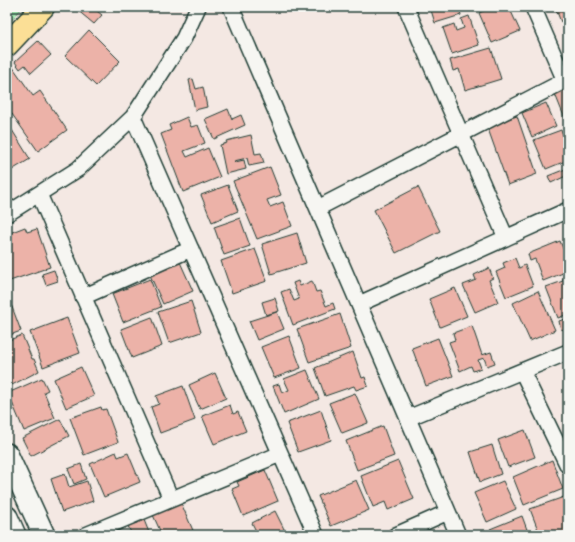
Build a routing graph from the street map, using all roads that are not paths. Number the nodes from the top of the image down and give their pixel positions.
1 (43, 7) edge
2 (198, 7) edge
3 (231, 7) edge
4 (406, 7) edge
5 (533, 7) edge
6 (7, 45) edge
7 (566, 80) edge
8 (133, 117) junction
9 (462, 135) junction
10 (39, 194) junction
11 (318, 208) junction
12 (568, 210) edge
13 (7, 214) edge
14 (506, 238) junction
15 (191, 249) junction
16 (83, 297) junction
17 (359, 304) junction
18 (568, 352) edge
19 (522, 371) junction
20 (408, 418) junction
21 (7, 454) edge
22 (280, 454) junction
23 (568, 465) edge
24 (171, 500) junction
25 (448, 512) junction
26 (44, 535) edge
27 (86, 535) edge
28 (316, 535) edge
29 (396, 535) edge
30 (458, 535) edge

1 - 6 main road
2 - 8 street
3 - 11 street
4 - 9 street
5 - 7 street
7 - 9 street
8 - 10 street
8 - 15 street
9 - 11 street
9 - 14 street
10 - 13 street
10 - 16 street
11 - 17 street
12 - 14 street
14 - 17 street
15 - 16 street
15 - 22 street
16 - 24 street
17 - 20 street
18 - 19 street
19 - 20 street
19 - 23 street
20 - 25 street
21 - 26 street
22 - 24 street
22 - 28 street
24 - 27 street
25 - 29 street
25 - 30 street

